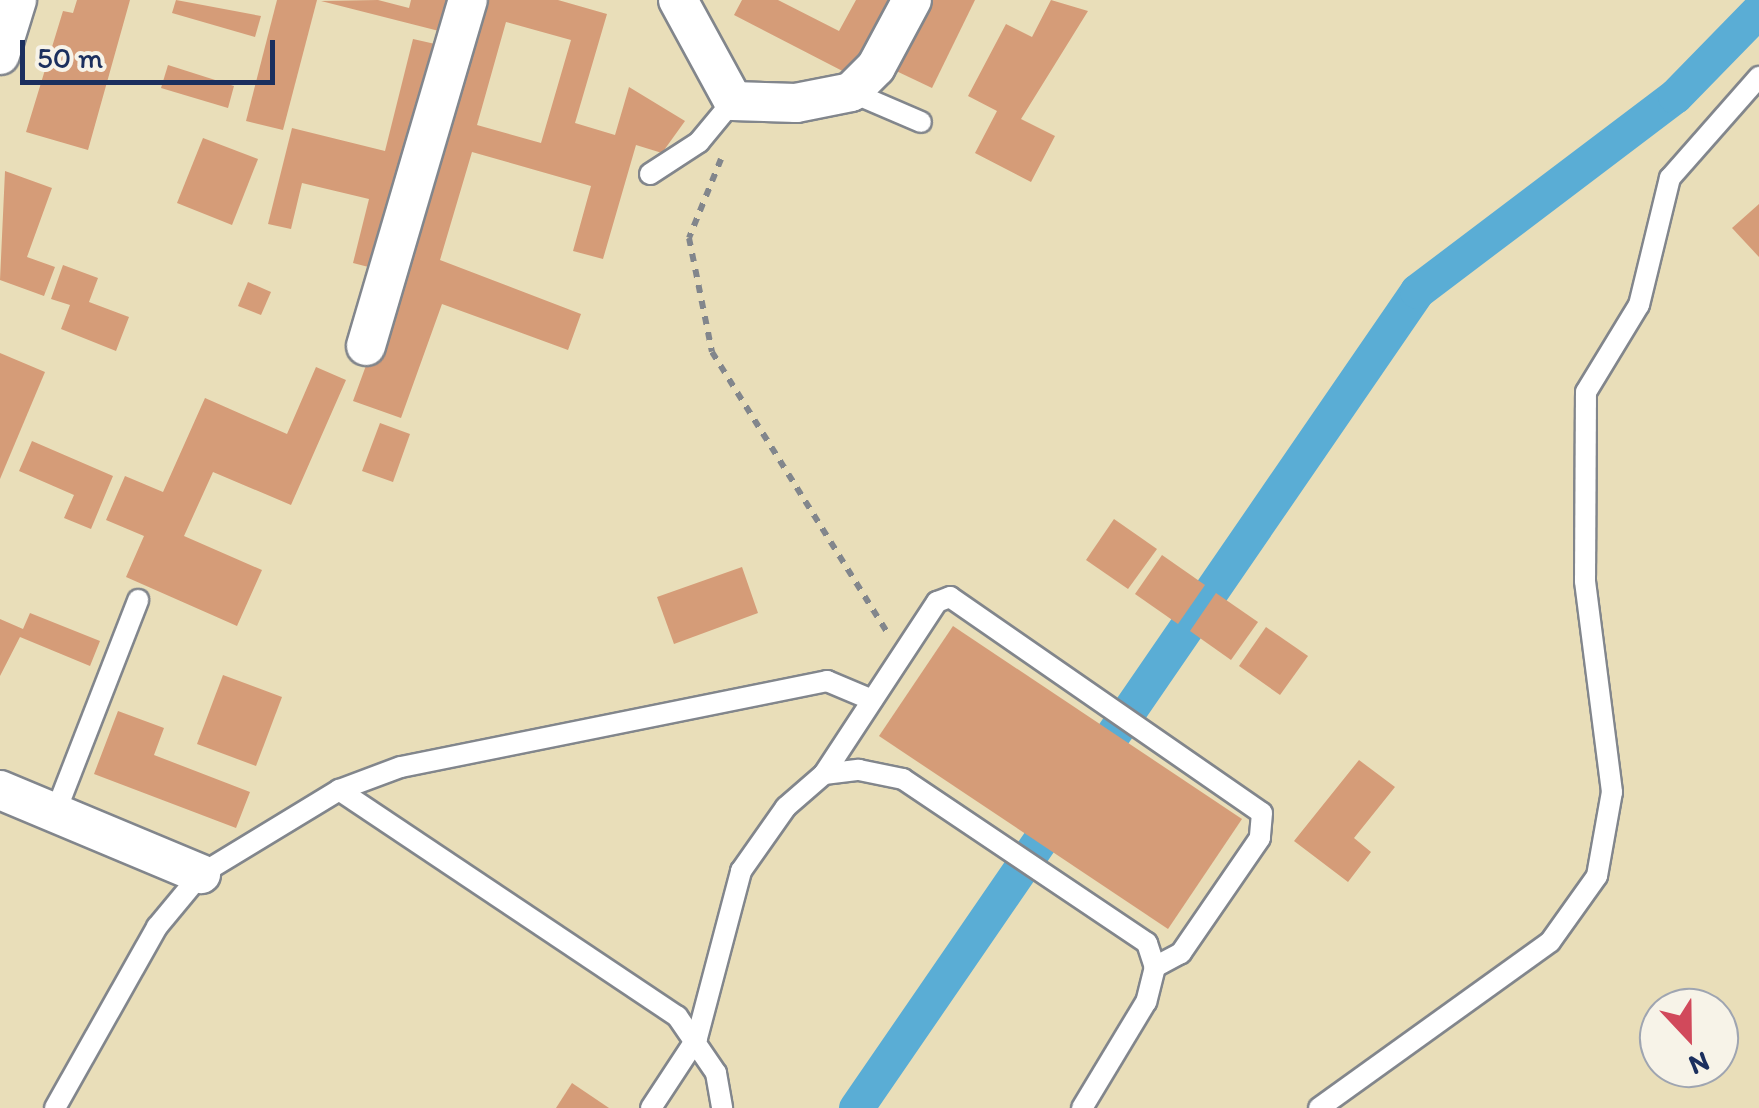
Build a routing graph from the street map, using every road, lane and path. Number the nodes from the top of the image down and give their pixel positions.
1 (17, 0) edge
2 (468, 0) edge
3 (678, 0) edge
4 (912, 0) edge
5 (0, 55) edge
6 (1759, 76) edge
7 (850, 92) junction
8 (733, 101) junction
9 (922, 122) dead end
10 (650, 174) dead end
11 (366, 346) dead end
12 (138, 600) dead end
13 (907, 647) junction
14 (872, 700) junction
15 (824, 774) junction
16 (0, 790) edge
17 (339, 790) junction
18 (54, 816) junction
19 (201, 874) junction
20 (1154, 967) junction
21 (697, 1038) junction
22 (55, 1108) edge
23 (650, 1108) edge
24 (722, 1108) edge
25 (1082, 1108) edge
26 (1319, 1108) edge

1 - 5 street
2 - 11 street
3 - 8 street
4 - 7 street
6 - 26 lane
7 - 8 street
7 - 9 lane
8 - 10 lane
8 - 13 path
12 - 18 lane
13 - 14 lane
13 - 20 lane
14 - 15 lane
14 - 17 lane
15 - 20 lane
15 - 21 lane
16 - 18 street
17 - 19 lane
17 - 21 lane
18 - 19 street
19 - 22 lane
20 - 25 lane
21 - 23 lane
21 - 24 lane

